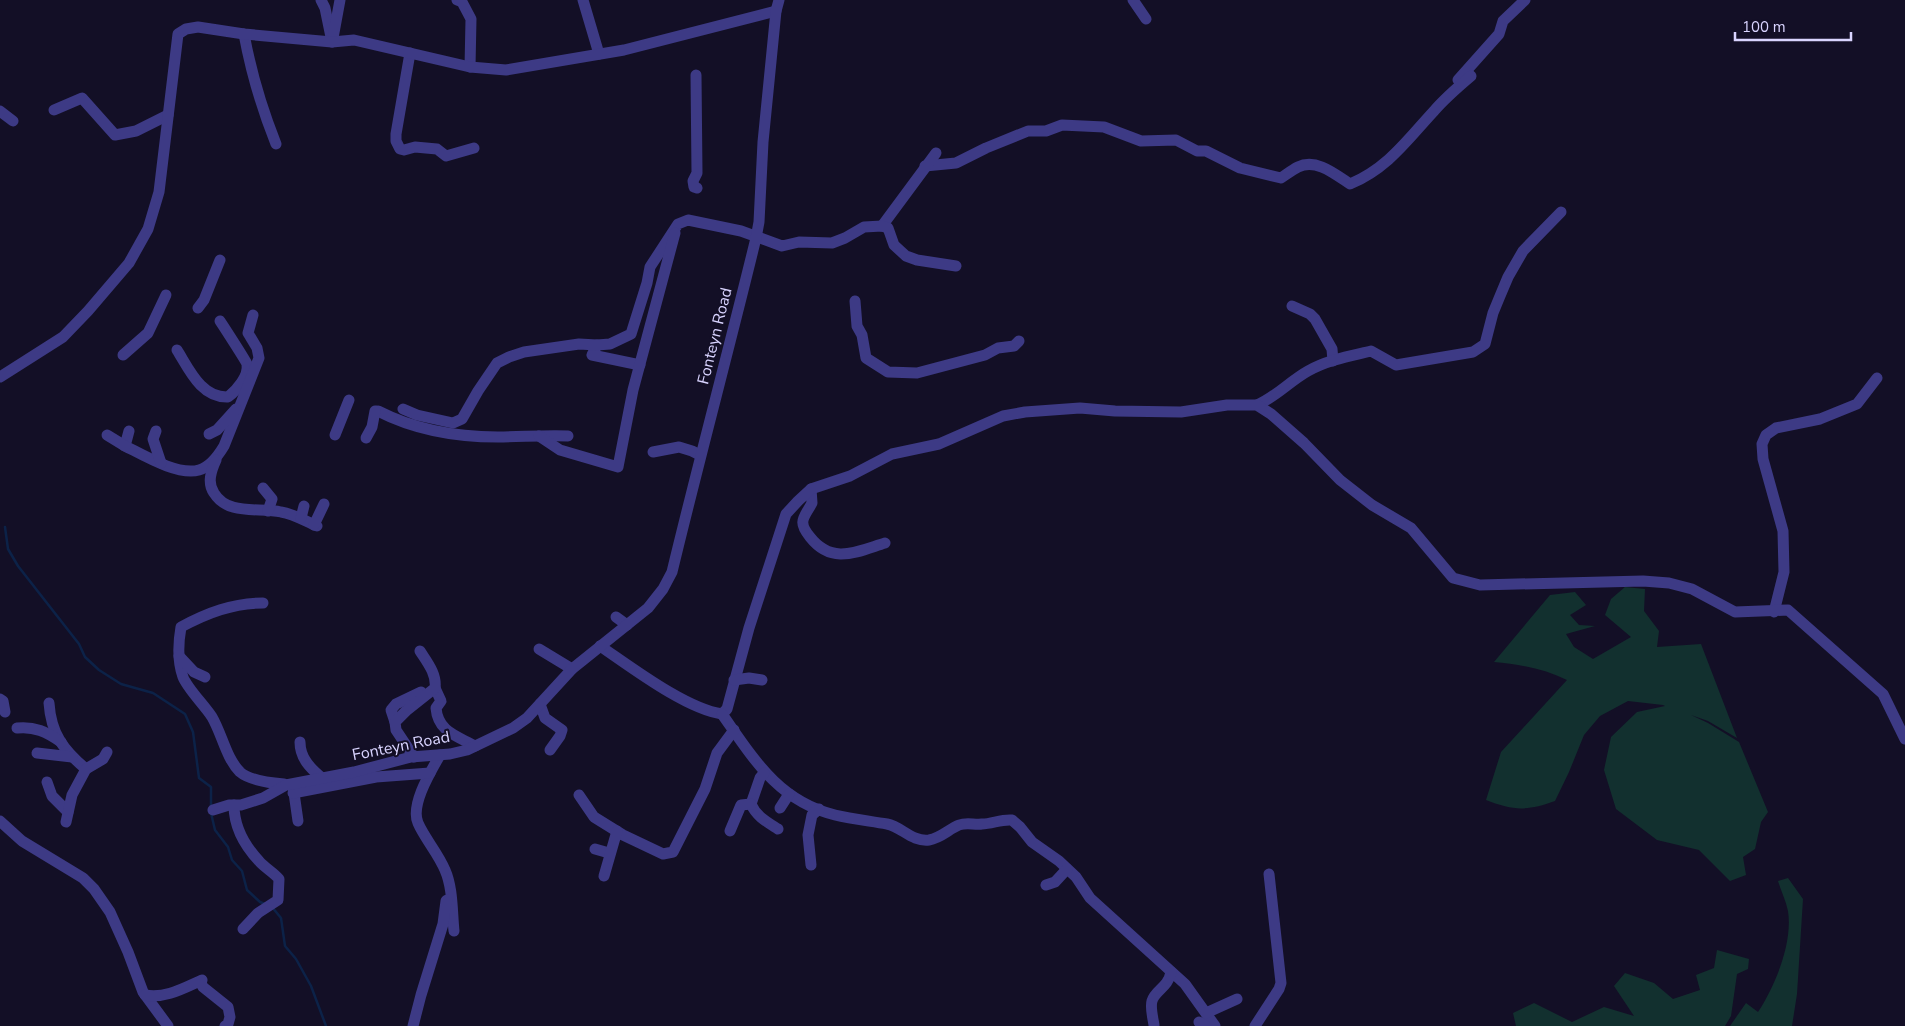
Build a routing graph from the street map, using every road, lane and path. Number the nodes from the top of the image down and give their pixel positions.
1 (321, 0) edge
2 (340, 0) edge
3 (457, 0) edge
4 (583, 0) edge
5 (1133, 0) edge
6 (1525, 0) edge
7 (777, 6) edge
8 (1146, 19) dead end
9 (244, 34) junction
10 (332, 42) junction
11 (410, 53) junction
12 (600, 54) junction
13 (470, 67) junction
14 (696, 75) dead end
15 (1471, 76) dead end
16 (54, 110) dead end
17 (1434, 110) junction
18 (0, 111) edge
19 (168, 115) junction
20 (13, 121) dead end
21 (276, 144) dead end
22 (474, 148) dead end
23 (936, 153) dead end
24 (925, 166) junction
25 (697, 188) dead end
26 (1561, 212) dead end
27 (678, 224) junction
28 (882, 226) junction
29 (756, 238) junction
30 (220, 260) dead end
31 (956, 266) dead end
32 (166, 295) dead end
33 (854, 301) dead end
34 (1292, 306) dead end
35 (198, 308) dead end
36 (252, 314) dead end
37 (220, 320) dead end
38 (1019, 342) dead end
39 (597, 345) junction
40 (177, 350) dead end
41 (123, 355) dead end
42 (1333, 361) junction
43 (640, 365) junction
44 (0, 377) edge
45 (1877, 378) dead end
46 (350, 400) dead end
47 (241, 404) junction
48 (1257, 405) junction
49 (403, 409) dead end
50 (129, 431) dead end
51 (156, 431) dead end
52 (209, 434) dead end
53 (107, 435) dead end
54 (335, 435) dead end
55 (538, 436) junction
56 (568, 436) dead end
57 (366, 438) dead end
58 (125, 446) junction
59 (653, 452) dead end
60 (700, 455) junction
61 (218, 456) junction
62 (161, 463) junction
63 (263, 488) dead end
64 (811, 489) junction
65 (324, 504) dead end
66 (304, 506) dead end
67 (268, 511) junction
68 (301, 518) junction
69 (885, 543) dead end
70 (263, 603) dead end
71 (1774, 612) junction
72 (616, 617) dead end
73 (627, 625) junction
74 (600, 646) junction
75 (539, 649) dead end
76 (420, 651) dead end
77 (179, 656) junction
78 (572, 669) junction
79 (205, 677) dead end
80 (734, 680) junction
81 (762, 680) dead end
82 (435, 688) junction
83 (421, 692) dead end
84 (0, 699) edge
85 (49, 703) dead end
86 (540, 704) junction
87 (5, 712) dead end
88 (722, 714) junction
89 (395, 722) junction
90 (17, 728) dead end
91 (734, 730) junction
92 (1905, 739) edge
93 (61, 742) junction
94 (300, 742) dead end
95 (475, 746) junction
96 (550, 750) dead end
97 (107, 752) dead end
98 (37, 754) dead end
99 (440, 755) junction
100 (72, 757) junction
101 (414, 757) junction
102 (86, 769) junction
103 (430, 773) junction
104 (764, 773) junction
105 (322, 778) junction
106 (47, 782) dead end
107 (290, 787) junction
108 (789, 794) junction
109 (579, 795) dead end
110 (751, 804) junction
111 (234, 805) junction
112 (780, 808) dead end
113 (820, 809) junction
114 (214, 810) dead end
115 (0, 821) edge
116 (298, 821) dead end
117 (778, 829) dead end
118 (617, 831) junction
119 (730, 831) dead end
120 (595, 849) dead end
121 (609, 852) junction
122 (811, 865) dead end
123 (1067, 869) junction
124 (1269, 874) dead end
125 (604, 876) dead end
126 (1046, 885) dead end
127 (451, 898) junction
128 (243, 928) dead end
129 (454, 931) dead end
130 (1171, 972) junction
131 (145, 995) junction
132 (1237, 999) dead end
133 (1209, 1023) edge
134 (1154, 1025) edge
135 (168, 1026) edge
136 (225, 1026) edge
137 (413, 1026) edge
138 (1255, 1026) edge

1 - 10 street
2 - 10 street
3 - 13 street
4 - 12 street
5 - 8 street
6 - 17 street
7 - 12 street
7 - 29 street, Fonteyn Road
9 - 10 street
9 - 19 street
9 - 21 street
10 - 11 street
11 - 13 street
11 - 22 street
12 - 13 street
14 - 25 street
15 - 17 street
16 - 19 street
17 - 24 street
18 - 20 street
19 - 44 street
23 - 24 street
24 - 28 street
26 - 42 street
27 - 29 street
27 - 39 street
27 - 43 street
28 - 29 street
28 - 31 street
29 - 60 street, Fonteyn Road
30 - 35 street
32 - 41 street
33 - 38 street
34 - 42 street
36 - 47 street
37 - 40 street
39 - 43 street
39 - 49 street
42 - 48 street
43 - 55 street
45 - 71 street
46 - 54 street
47 - 52 street
47 - 61 street
48 - 64 street
48 - 71 street
50 - 58 street
51 - 62 street
53 - 58 street
55 - 56 street
55 - 57 street
58 - 62 street
59 - 60 street
60 - 73 street, Fonteyn Road
61 - 62 street
61 - 67 street
63 - 67 street
64 - 69 street
64 - 80 street
65 - 68 street
66 - 68 street
67 - 68 street
70 - 77 street
71 - 92 street
72 - 73 street
73 - 74 street, Fonteyn Road
74 - 78 street, Fonteyn Road
74 - 88 street
75 - 78 street
76 - 82 street
77 - 79 street
77 - 107 street
78 - 86 street, Fonteyn Road
80 - 81 street
80 - 88 street
82 - 89 street
82 - 95 street
83 - 89 street
84 - 87 street
85 - 93 street
86 - 95 street, Fonteyn Road
86 - 96 street
88 - 91 street
89 - 101 street
90 - 93 street
91 - 104 street
91 - 118 street
93 - 100 street
94 - 105 street
95 - 99 street, Fonteyn Road
97 - 102 street
98 - 100 street
99 - 101 street, Fonteyn Road
99 - 103 street
100 - 102 street
101 - 105 street, Fonteyn Road
102 - 106 street
103 - 107 street
103 - 127 street
104 - 108 street
104 - 110 street
105 - 107 street, Fonteyn Road
107 - 111 street, Fonteyn Road
107 - 116 street
108 - 112 street
108 - 113 street
109 - 118 street
110 - 117 street
110 - 119 street
111 - 114 street, Fonteyn Road
111 - 128 street
113 - 122 street
113 - 123 street
115 - 131 street
118 - 121 street
120 - 121 street
121 - 125 street
123 - 126 street
123 - 130 street
124 - 138 street
127 - 129 street
127 - 137 street
130 - 133 street
130 - 134 street
131 - 135 street
131 - 136 street
132 - 133 street

